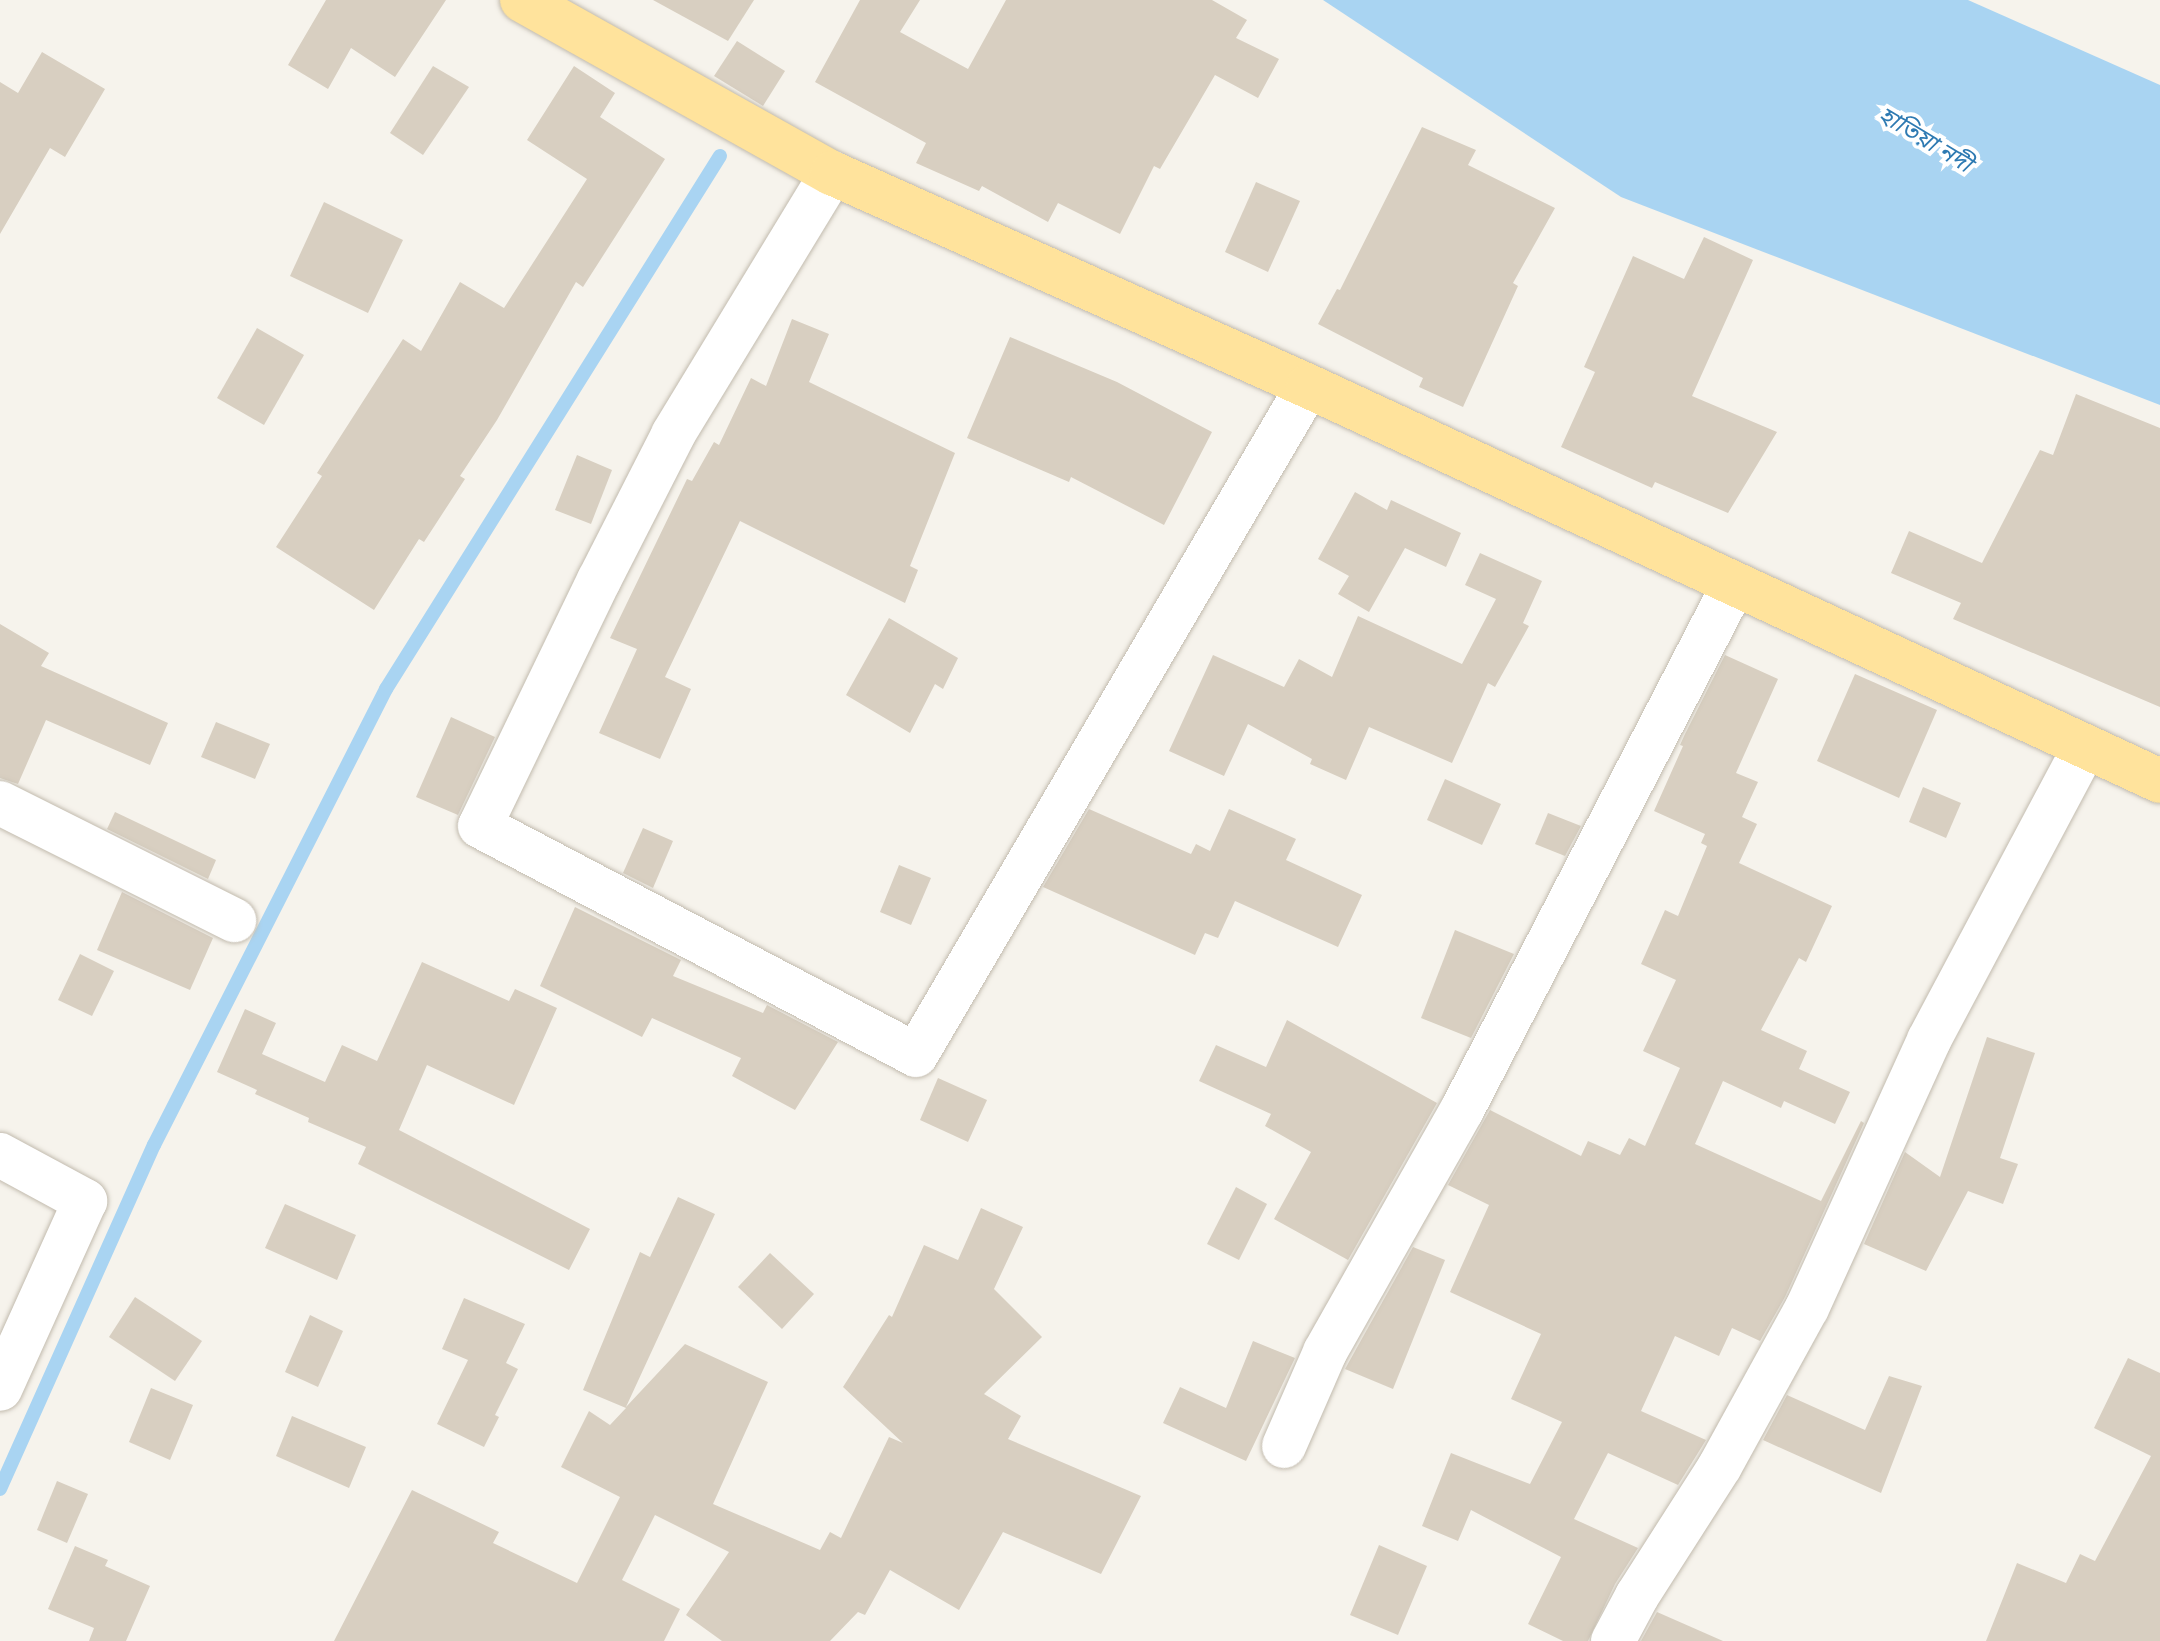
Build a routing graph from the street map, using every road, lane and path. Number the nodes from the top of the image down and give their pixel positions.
1 (522, 0) edge
2 (832, 173) junction
3 (1308, 386) junction
4 (1733, 586) junction
5 (2084, 748) junction
6 (2160, 781) edge
7 (0, 803) edge
8 (234, 920) dead end
9 (0, 1155) edge
10 (0, 1389) edge
11 (1284, 1446) dead end
12 (1613, 1641) edge

1 - 2 main road
2 - 3 main road
2 - 3 street
3 - 4 main road
4 - 5 main road
4 - 11 street
5 - 6 main road
5 - 12 street
7 - 8 street
9 - 10 street

